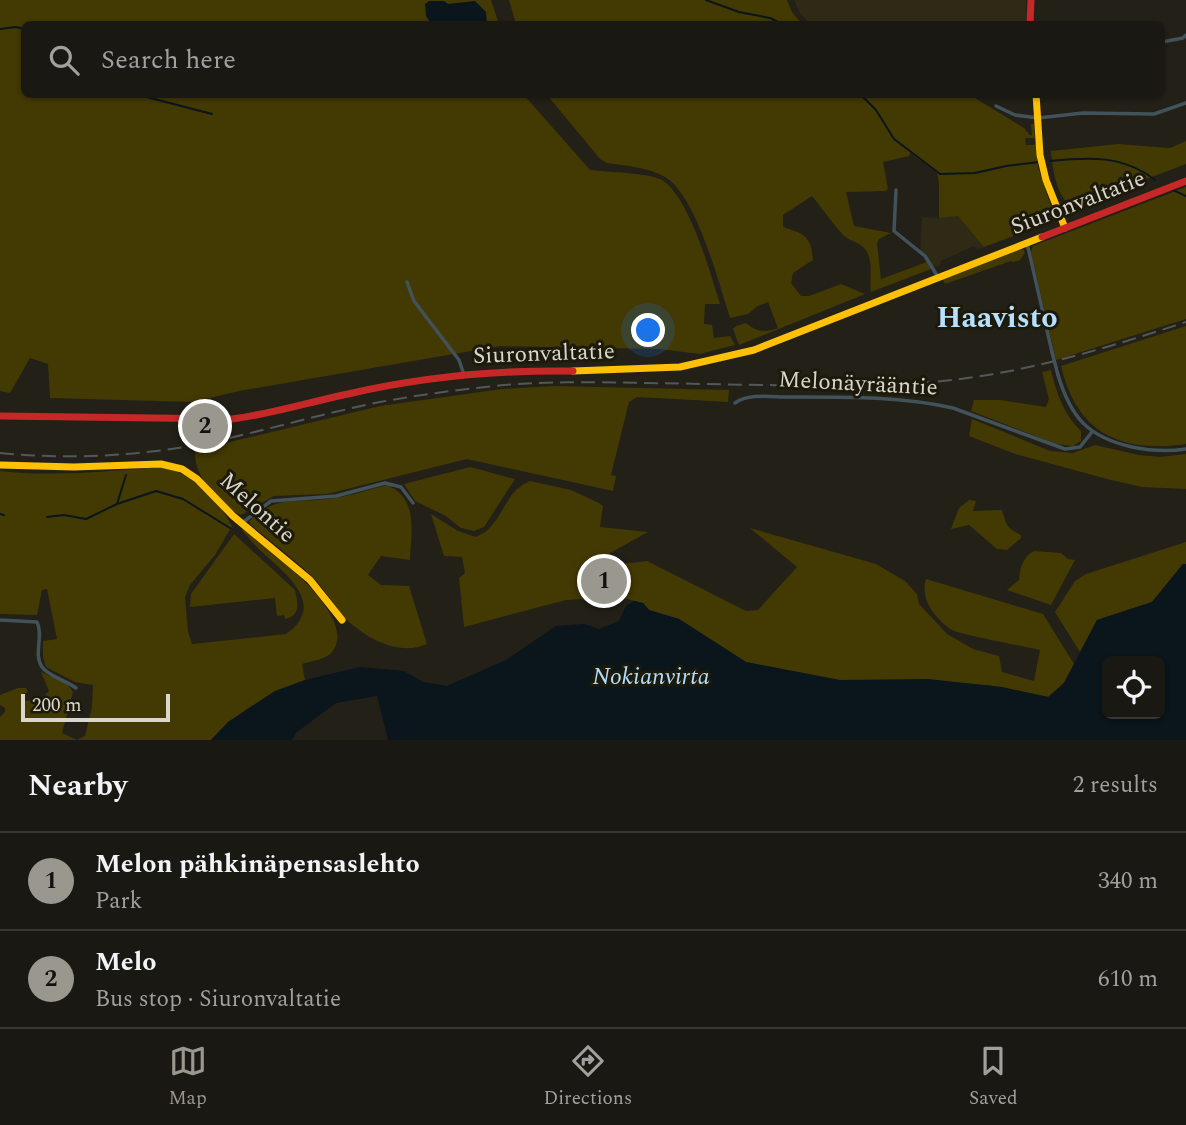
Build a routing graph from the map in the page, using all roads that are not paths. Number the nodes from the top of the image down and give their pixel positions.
1 (1031, 0) edge
2 (1030, 21) edge
3 (1186, 35) edge
4 (1165, 41) edge
5 (1036, 98) edge
6 (1186, 103) edge
7 (996, 106) dead end
8 (1038, 118) junction
9 (1186, 181) edge
10 (896, 190) dead end
11 (1065, 228) junction
12 (1027, 243) junction
13 (938, 277) junction
14 (407, 282) dead end
15 (464, 375) junction
16 (735, 403) dead end
17 (0, 416) edge
18 (1092, 432) junction
19 (1186, 449) edge
20 (0, 465) edge
21 (412, 503) dead end
22 (242, 523) junction
23 (0, 620) edge
24 (342, 620) dead end
25 (76, 688) dead end

1 - 2 street
3 - 4 street
5 - 8 street
6 - 8 street
7 - 8 street
8 - 11 street
9 - 11 street, Siuronvaltatie
10 - 13 street
11 - 12 street, Siuronvaltatie
12 - 13 street, Siuronvaltatie
12 - 18 street, bridge
13 - 15 street, Siuronvaltatie
14 - 15 street
15 - 17 street, Siuronvaltatie
16 - 18 street, Melonäyrääntie
18 - 19 street
20 - 22 street, Melontie
21 - 22 street
22 - 24 street, Melontie
23 - 25 street

